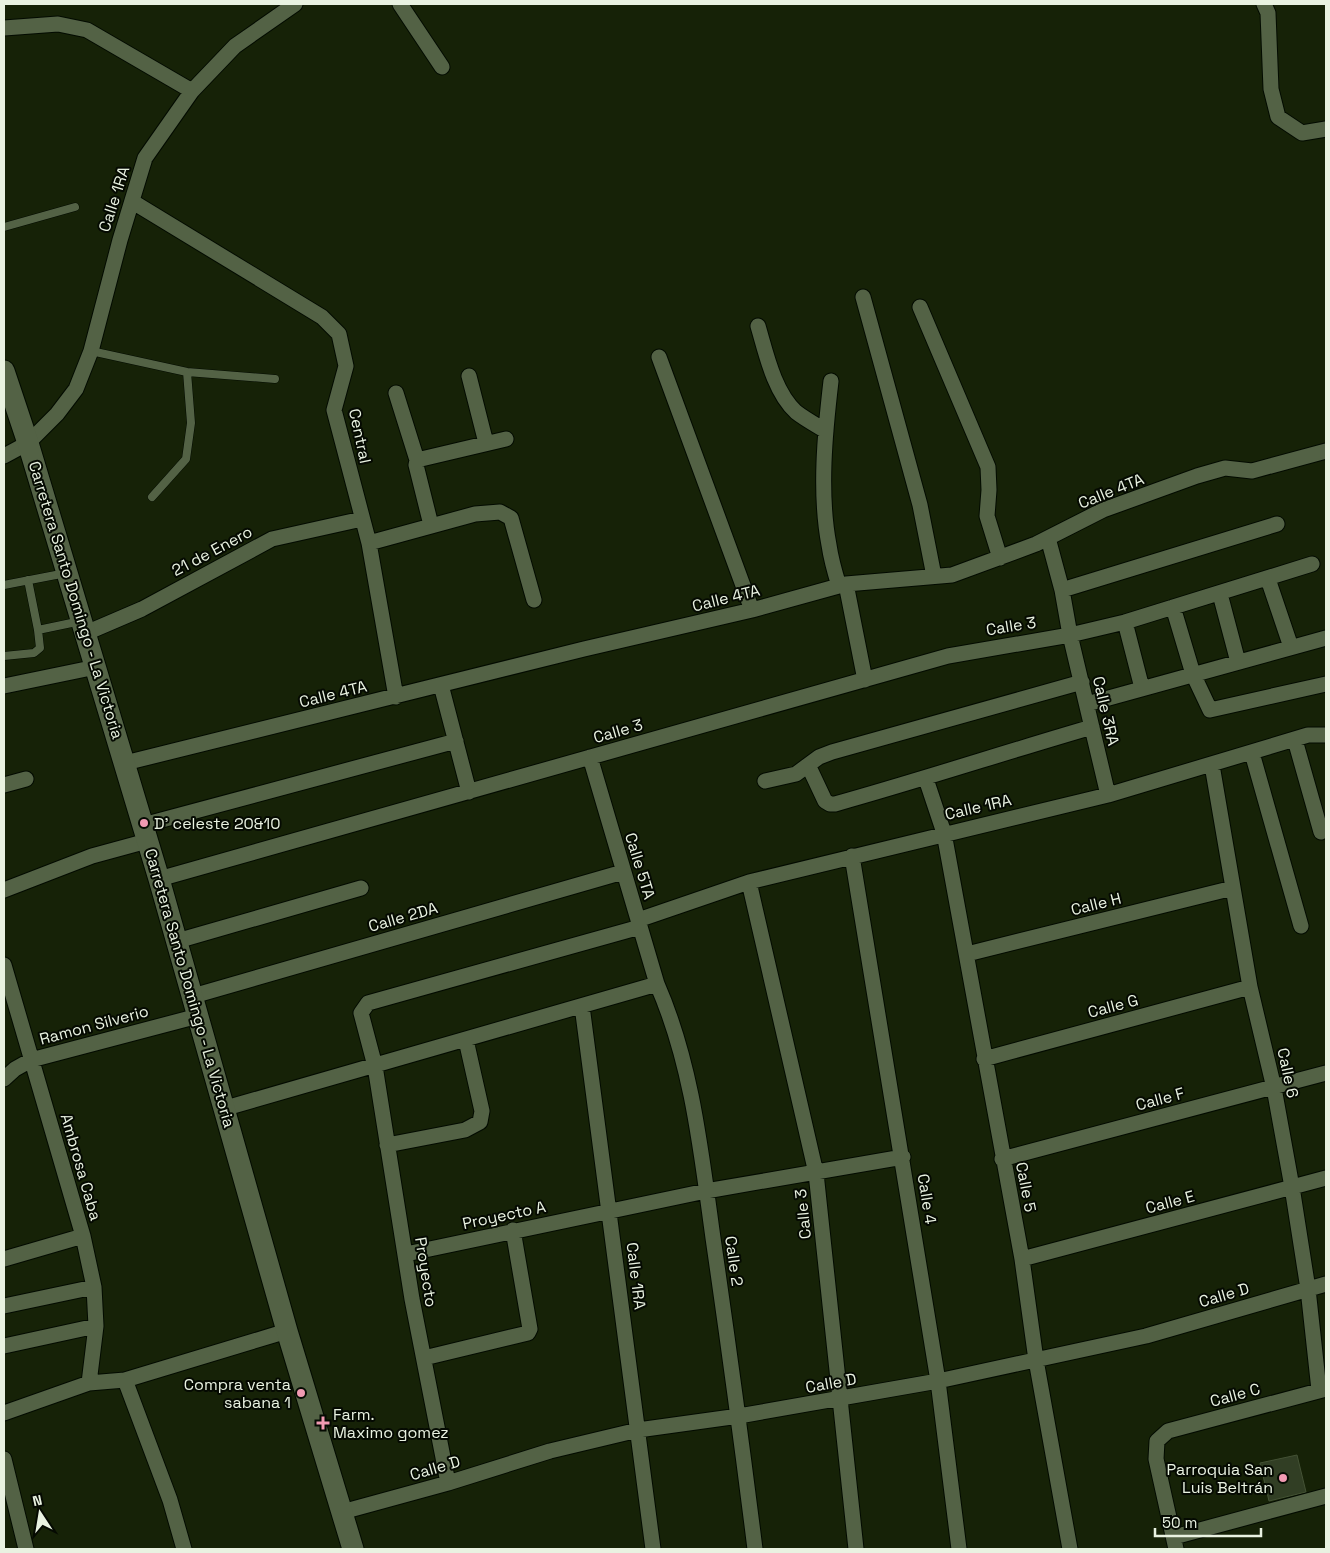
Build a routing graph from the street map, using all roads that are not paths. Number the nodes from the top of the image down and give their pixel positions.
1 (295, 4) edge
2 (400, 4) edge
3 (1264, 4) edge
4 (4, 28) edge
5 (442, 68) dead end
6 (192, 91) junction
7 (1326, 129) edge
8 (132, 202) junction
9 (75, 208) dead end
10 (4, 226) edge
11 (863, 297) dead end
12 (920, 307) dead end
13 (758, 326) dead end
14 (91, 351) junction
15 (659, 357) dead end
16 (4, 371) edge
17 (187, 372) junction
18 (468, 376) dead end
19 (275, 379) dead end
20 (831, 380) dead end
21 (396, 393) dead end
22 (9, 409) edge
23 (826, 431) junction
24 (506, 438) dead end
25 (28, 443) junction
26 (486, 443) junction
27 (1326, 451) edge
28 (4, 456) edge
29 (417, 460) junction
30 (152, 496) dead end
31 (362, 520) junction
32 (1277, 524) dead end
33 (431, 525) junction
34 (1048, 538) junction
35 (369, 543) junction
36 (1000, 558) junction
37 (1312, 564) dead end
38 (68, 573) junction
39 (934, 576) junction
40 (1268, 578) junction
41 (28, 580) junction
42 (4, 585) edge
43 (842, 585) junction
44 (1062, 590) junction
45 (1220, 594) junction
46 (534, 600) dead end
47 (1172, 607) junction
48 (752, 610) junction
49 (1125, 622) junction
50 (84, 627) junction
51 (38, 630) junction
52 (1070, 635) junction
53 (1326, 638) edge
54 (1291, 647) junction
55 (4, 656) edge
56 (1238, 662) junction
57 (96, 667) junction
58 (1193, 674) junction
59 (865, 680) junction
60 (1082, 682) junction
61 (1326, 684) edge
62 (441, 685) junction
63 (4, 686) edge
64 (1142, 688) junction
65 (396, 697) junction
66 (1087, 704) junction
67 (1092, 727) junction
68 (1326, 735) edge
69 (1295, 740) junction
70 (456, 741) junction
71 (1252, 753) junction
72 (590, 758) junction
73 (125, 763) junction
74 (1212, 765) junction
75 (809, 766) junction
76 (26, 779) dead end
77 (926, 779) junction
78 (764, 782) dead end
79 (4, 785) edge
80 (468, 792) junction
81 (1108, 795) junction
82 (1321, 832) dead end
83 (145, 833) junction
84 (944, 833) junction
85 (852, 856) junction
86 (624, 872) junction
87 (160, 879) junction
88 (749, 882) junction
89 (361, 888) dead end
90 (1233, 888) junction
91 (4, 890) edge
92 (639, 923) junction
93 (1301, 926) dead end
94 (177, 941) junction
95 (967, 954) junction
96 (4, 965) edge
97 (657, 984) junction
98 (1250, 987) junction
99 (196, 1006) junction
100 (582, 1006) junction
101 (466, 1040) junction
102 (984, 1059) junction
103 (31, 1060) junction
104 (375, 1066) junction
105 (1326, 1073) edge
106 (4, 1079) edge
107 (1274, 1088) junction
108 (226, 1108) junction
109 (387, 1145) junction
110 (903, 1157) junction
111 (1002, 1159) junction
112 (816, 1173) junction
113 (1326, 1178) edge
114 (1292, 1187) junction
115 (706, 1191) junction
116 (609, 1210) junction
117 (513, 1230) junction
118 (83, 1236) junction
119 (406, 1254) junction
120 (4, 1259) edge
121 (1022, 1259) junction
122 (1326, 1284) edge
123 (94, 1287) junction
124 (1308, 1289) junction
125 (4, 1306) edge
126 (96, 1326) junction
127 (287, 1331) junction
128 (4, 1346) edge
129 (424, 1358) junction
130 (1036, 1360) junction
131 (124, 1380) junction
132 (938, 1381) junction
133 (88, 1383) junction
134 (1323, 1390) edge
135 (841, 1400) junction
136 (4, 1413) edge
137 (739, 1416) junction
138 (638, 1430) junction
139 (4, 1459) edge
140 (448, 1483) junction
141 (1326, 1496) edge
142 (10, 1511) edge
143 (342, 1512) junction
144 (1175, 1543) edge
145 (26, 1549) edge
146 (184, 1549) edge
147 (353, 1549) edge
148 (653, 1549) edge
149 (755, 1549) edge
150 (856, 1549) edge
151 (959, 1549) edge
152 (1070, 1549) edge

1 - 6 street, Calle 1RA
2 - 5 street
3 - 7 street
4 - 6 street
6 - 8 street, Calle 1RA
8 - 14 street, Calle 1RA
8 - 31 street, Central
9 - 10 lane
11 - 39 street
12 - 36 street
13 - 23 street
14 - 17 lane
14 - 25 street, Calle 1RA
15 - 48 street
16 - 22 main road, Carretera Santo Domingo - La Victoria
17 - 19 lane
17 - 30 lane
18 - 26 street
20 - 23 street
21 - 29 street
22 - 25 main road, Carretera Santo Domingo - La Victoria
23 - 43 street
24 - 26 street
25 - 28 street, Calle 1RA
25 - 38 main road, Carretera Santo Domingo - La Victoria
26 - 29 street
27 - 34 street, Calle 4TA
29 - 33 street
31 - 35 street, Central
31 - 50 street, 21 de Enero
32 - 44 street
33 - 35 street
33 - 46 street
34 - 36 street, Calle 4TA
34 - 44 street, Calle 3RA
35 - 65 street, Central
36 - 39 street, Calle 4TA
37 - 40 street, Calle 3
38 - 41 lane
38 - 50 main road, Carretera Santo Domingo - La Victoria
39 - 43 street, Calle 4TA
40 - 45 street, Calle 3
40 - 54 street
41 - 42 lane
41 - 51 lane
43 - 48 street, Calle 4TA
43 - 59 street
44 - 52 street, Calle 3RA
45 - 47 street, Calle 3
45 - 56 street
47 - 49 street, Calle 3
47 - 58 street
48 - 62 street, Calle 4TA
49 - 52 street, Calle 3
49 - 64 street
50 - 51 lane
50 - 57 main road, Carretera Santo Domingo - La Victoria
51 - 55 lane
52 - 59 street, Calle 3
52 - 60 street, Calle 3RA
53 - 54 street
54 - 56 street
56 - 58 street
57 - 63 street
57 - 73 main road, Carretera Santo Domingo - La Victoria
58 - 61 street
58 - 64 street
59 - 72 street, Calle 3
60 - 66 street, Calle 3RA
60 - 75 street
62 - 65 street, Calle 4TA
62 - 70 street
64 - 66 street
65 - 73 street, Calle 4TA
66 - 67 street, Calle 3RA
67 - 77 street
67 - 81 street, Calle 3RA
68 - 69 street, Calle 1RA
69 - 71 street, Calle 1RA
69 - 82 street
70 - 80 street
70 - 83 street
71 - 74 street, Calle 1RA
71 - 93 street
72 - 80 street, Calle 3
72 - 86 street, Calle 5TA
73 - 83 main road, Carretera Santo Domingo - La Victoria
74 - 81 street, Calle 1RA
74 - 90 street, Calle 6
75 - 77 street
75 - 78 street
76 - 79 street
77 - 84 street, Calle 5
80 - 87 street, Calle 3
81 - 84 street, Calle 1RA
83 - 87 main road, Carretera Santo Domingo - La Victoria
83 - 91 street
84 - 85 street, Calle 1RA
84 - 95 street, Calle 5
85 - 88 street, Calle 1RA
85 - 110 street, Calle 4
86 - 92 street, Calle 5TA
86 - 99 street, Calle 2DA
87 - 94 main road, Carretera Santo Domingo - La Victoria
88 - 92 street, Calle 1RA
88 - 112 street, Calle 3
89 - 94 street
90 - 95 street, Calle H
90 - 98 street, Calle 6
92 - 97 street, Calle 5TA
92 - 104 street, Calle 1RA
94 - 99 main road, Carretera Santo Domingo - La Victoria
95 - 102 street, Calle 5
96 - 103 street, Ambrosa Caba
97 - 100 street
97 - 115 street, Calle 2
98 - 102 street, Calle G
98 - 107 street, Calle 6
99 - 103 street, Ramon Silverio
99 - 108 main road, Carretera Santo Domingo - La Victoria
100 - 101 street
100 - 116 street, Calle 1RA
101 - 104 street
101 - 109 street
102 - 111 street, Calle 5
103 - 106 street, Ramon Silverio
103 - 118 street, Ambrosa Caba
104 - 108 street
104 - 109 street, Proyecto
105 - 107 street, Calle F
107 - 111 street, Calle F
107 - 114 street, Calle 6
108 - 127 main road, Carretera Santo Domingo - La Victoria
109 - 119 street, Proyecto
110 - 112 street, Proyecto A
110 - 132 street, Calle 4
111 - 121 street, Calle 5
112 - 115 street, Proyecto A
112 - 135 street, Calle 3
113 - 114 street, Calle E
114 - 121 street, Calle E
114 - 124 street, Calle 6
115 - 116 street, Proyecto A
115 - 137 street, Calle 2
116 - 117 street, Proyecto A
116 - 138 street, Calle 1RA
117 - 119 street, Proyecto A
117 - 129 street
118 - 120 street
118 - 123 street, Ambrosa Caba
119 - 129 street, Proyecto
121 - 130 street, Calle 5
122 - 124 street, Calle D
123 - 125 street
123 - 126 street, Ambrosa Caba
124 - 130 street, Calle D
124 - 134 street, Calle 6
126 - 128 street
126 - 133 street, Ambrosa Caba
127 - 131 street
127 - 143 main road, Carretera Santo Domingo - La Victoria
129 - 140 street, Proyecto
130 - 132 street, Calle D
130 - 152 street, Calle 5
131 - 133 street
131 - 146 street
132 - 135 street, Calle D
132 - 151 street, Calle 4
133 - 136 street
134 - 144 street, Calle C
135 - 137 street, Calle D
135 - 150 street, Calle 3
137 - 138 street, Calle D
137 - 149 street, Calle 2
138 - 140 street, Calle D
138 - 148 street, Calle 1RA
139 - 142 street
140 - 143 street, Calle D
141 - 144 street
142 - 145 street
143 - 147 main road, Carretera Santo Domingo - La Victoria

